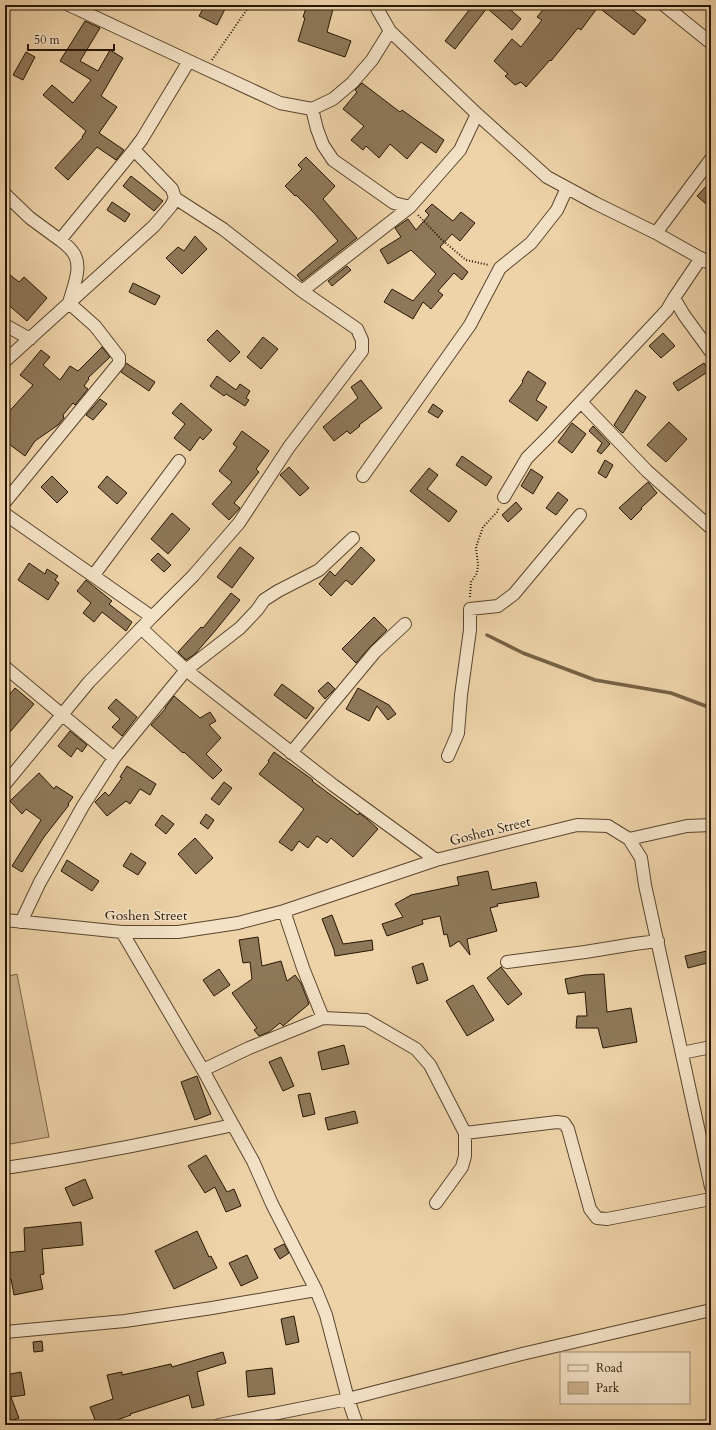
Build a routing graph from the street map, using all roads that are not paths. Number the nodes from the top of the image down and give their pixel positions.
1 (69, 5) edge
2 (375, 5) edge
3 (664, 5) edge
4 (390, 31) junction
5 (711, 43) edge
6 (189, 61) junction
7 (312, 110) junction
8 (477, 114) junction
9 (133, 151) junction
10 (711, 159) edge
11 (567, 188) junction
12 (5, 194) edge
13 (175, 198) junction
14 (410, 207) junction
15 (656, 233) junction
16 (60, 240) junction
17 (706, 261) edge
18 (302, 291) junction
19 (674, 298) junction
20 (69, 303) junction
21 (5, 325) edge
22 (30, 339) junction
23 (711, 352) edge
24 (5, 361) edge
25 (582, 402) junction
26 (179, 461) dead end
27 (364, 476) dead end
28 (504, 497) road end
29 (5, 502) edge
30 (5, 514) edge
31 (580, 515) dead end
32 (711, 528) edge
33 (353, 538) dead end
34 (94, 576) junction
35 (152, 617) junction
36 (405, 624) dead end
37 (141, 628) junction
38 (5, 667) edge
39 (186, 670) junction
40 (63, 716) junction
41 (291, 753) junction
42 (448, 756) dead end
43 (114, 758) junction
44 (5, 784) edge
45 (711, 825) edge
46 (629, 839) junction
47 (436, 860) junction
48 (284, 912) junction
49 (5, 920) edge
50 (21, 922) junction
51 (122, 932) junction
52 (658, 941) junction
53 (508, 962) dead end
54 (323, 1018) junction
55 (711, 1047) edge
56 (682, 1053) junction
57 (203, 1070) junction
58 (233, 1125) junction
59 (465, 1133) junction
60 (5, 1168) edge
61 (711, 1187) edge
62 (711, 1199) edge
63 (436, 1203) dead end
64 (316, 1290) junction
65 (711, 1310) edge
66 (5, 1332) edge
67 (348, 1398) junction
68 (218, 1425) edge
69 (357, 1425) edge

1 - 6 street
2 - 4 street
3 - 5 street
4 - 7 street
4 - 8 street
6 - 7 street
6 - 9 street
7 - 14 street
8 - 11 street
8 - 14 street
9 - 13 street
9 - 16 street
10 - 15 street
11 - 15 street
11 - 27 street
12 - 16 street
13 - 18 street
13 - 20 street
14 - 18 street
15 - 17 street
16 - 20 street
17 - 19 street
18 - 35 street
19 - 23 street
19 - 25 street
20 - 22 street
20 - 29 street
21 - 22 street
22 - 24 street
25 - 28 street
25 - 32 street
26 - 34 street
30 - 34 street
31 - 42 street
33 - 39 street
34 - 35 street
35 - 37 street
36 - 41 street
37 - 39 street
37 - 40 street
38 - 40 street
39 - 41 street
39 - 43 street
40 - 43 street
40 - 44 street
41 - 47 street
43 - 50 street
45 - 46 street
46 - 47 street, Goshen Street
46 - 52 street, Goshen Street
47 - 48 street, Goshen Street
48 - 51 street, Goshen Street
48 - 54 street
49 - 50 street, Goshen Street
50 - 51 street, Goshen Street
51 - 57 street
52 - 53 street
52 - 56 street, Goshen Street
54 - 57 street
54 - 59 street
55 - 56 street
56 - 61 street, Goshen Street
57 - 58 street
58 - 60 street
58 - 64 street
59 - 62 street
59 - 63 street
64 - 66 street
64 - 67 street
65 - 67 street
67 - 68 street
67 - 69 street

